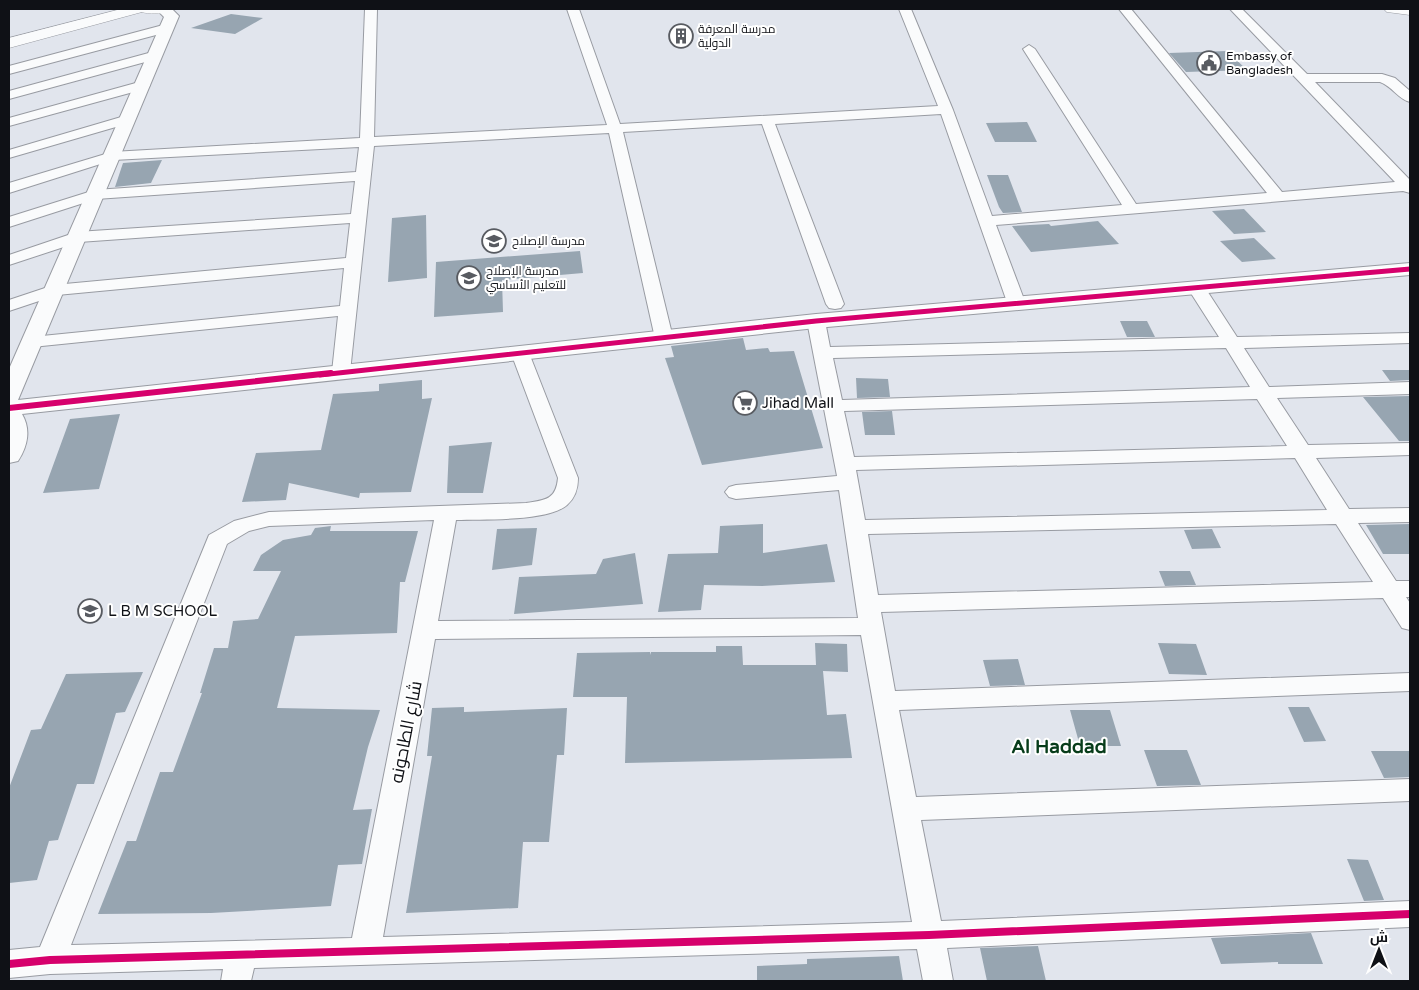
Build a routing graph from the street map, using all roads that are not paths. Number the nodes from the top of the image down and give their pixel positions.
1 (137, 9) edge
2 (146, 9) edge
3 (164, 9) edge
4 (371, 9) edge
5 (573, 9) edge
6 (905, 9) edge
7 (1125, 9) edge
8 (1236, 9) edge
9 (1392, 9) edge
10 (1410, 10) edge
11 (167, 28) junction
12 (9, 43) edge
13 (1029, 49) dead end
14 (156, 55) junction
15 (9, 70) edge
16 (1407, 76) dead end
17 (1304, 78) junction
18 (1382, 78) junction
19 (143, 85) junction
20 (9, 95) edge
21 (1410, 98) edge
22 (946, 110) junction
23 (128, 119) junction
24 (766, 120) junction
25 (9, 122) edge
26 (615, 128) junction
27 (367, 141) junction
28 (9, 154) edge
29 (112, 156) junction
30 (363, 176) junction
31 (9, 188) edge
32 (1409, 188) edge
33 (95, 195) junction
34 (1278, 197) junction
35 (1132, 209) junction
36 (358, 218) junction
37 (987, 221) junction
38 (9, 222) edge
39 (77, 237) junction
40 (9, 260) edge
41 (353, 262) junction
42 (1410, 269) edge
43 (1196, 287) junction
44 (54, 290) junction
45 (1016, 302) junction
46 (835, 304) dead end
47 (9, 306) edge
48 (348, 310) junction
49 (816, 321) junction
50 (664, 338) junction
51 (1410, 338) edge
52 (32, 342) junction
53 (1232, 344) junction
54 (520, 353) junction
55 (821, 353) junction
56 (341, 372) junction
57 (1410, 388) edge
58 (1263, 392) junction
59 (9, 395) edge
60 (833, 406) junction
61 (9, 408) edge
62 (9, 413) edge
63 (1410, 449) edge
64 (1302, 453) junction
65 (9, 455) edge
66 (847, 473) junction
67 (736, 492) dead end
68 (446, 513) junction
69 (1410, 514) edge
70 (1342, 516) junction
71 (855, 528) junction
72 (1400, 589) edge
73 (869, 615) junction
74 (1410, 622) edge
75 (425, 630) junction
76 (1410, 682) edge
77 (884, 702) junction
78 (1410, 790) edge
79 (905, 809) junction
80 (1410, 914) edge
81 (929, 935) junction
82 (365, 951) junction
83 (50, 960) junction
84 (9, 964) edge
85 (239, 968) edge
86 (938, 981) edge

1 - 12 main road
2 - 3 main road
3 - 11 street
4 - 27 street
5 - 26 street
6 - 22 street
7 - 34 street
8 - 17 street
9 - 10 main road
11 - 14 street
11 - 15 street
13 - 35 street
14 - 19 street
14 - 20 street
16 - 18 street
17 - 18 street
17 - 32 street
18 - 21 street
19 - 23 street
19 - 25 street
22 - 24 street
22 - 37 street
23 - 28 street
23 - 29 street
24 - 26 street
24 - 46 street
26 - 27 street
26 - 50 street
27 - 29 street
27 - 30 street
29 - 31 street
29 - 33 street
30 - 33 street
30 - 36 street
32 - 34 street
33 - 38 street
33 - 39 street
34 - 35 street
35 - 37 street
36 - 39 street
36 - 41 street
37 - 45 street
39 - 40 street
39 - 44 street
41 - 44 street
41 - 48 street
42 - 43 street
43 - 45 street
43 - 53 street
44 - 47 street
44 - 52 street
45 - 49 street
48 - 52 street
48 - 56 street
49 - 50 street
49 - 55 street
50 - 54 street
51 - 53 street
52 - 59 street
53 - 55 street
53 - 58 street
54 - 56 street
54 - 68 street
55 - 60 street
56 - 61 street
57 - 58 street
58 - 60 street
58 - 64 street
60 - 66 street
62 - 65 street
63 - 64 street
64 - 66 street
64 - 70 street
66 - 67 street
66 - 71 street
68 - 75 street, شارع الطاحونه
68 - 83 street
69 - 70 street
70 - 71 street
70 - 72 street
71 - 73 street
72 - 73 street
72 - 74 street
73 - 75 street
73 - 77 street
75 - 82 street, شارع الطاحونه
76 - 77 street
77 - 79 street
78 - 79 street
79 - 81 street
80 - 81 street
81 - 82 street
81 - 86 street
82 - 85 street
83 - 84 street
83 - 85 street

